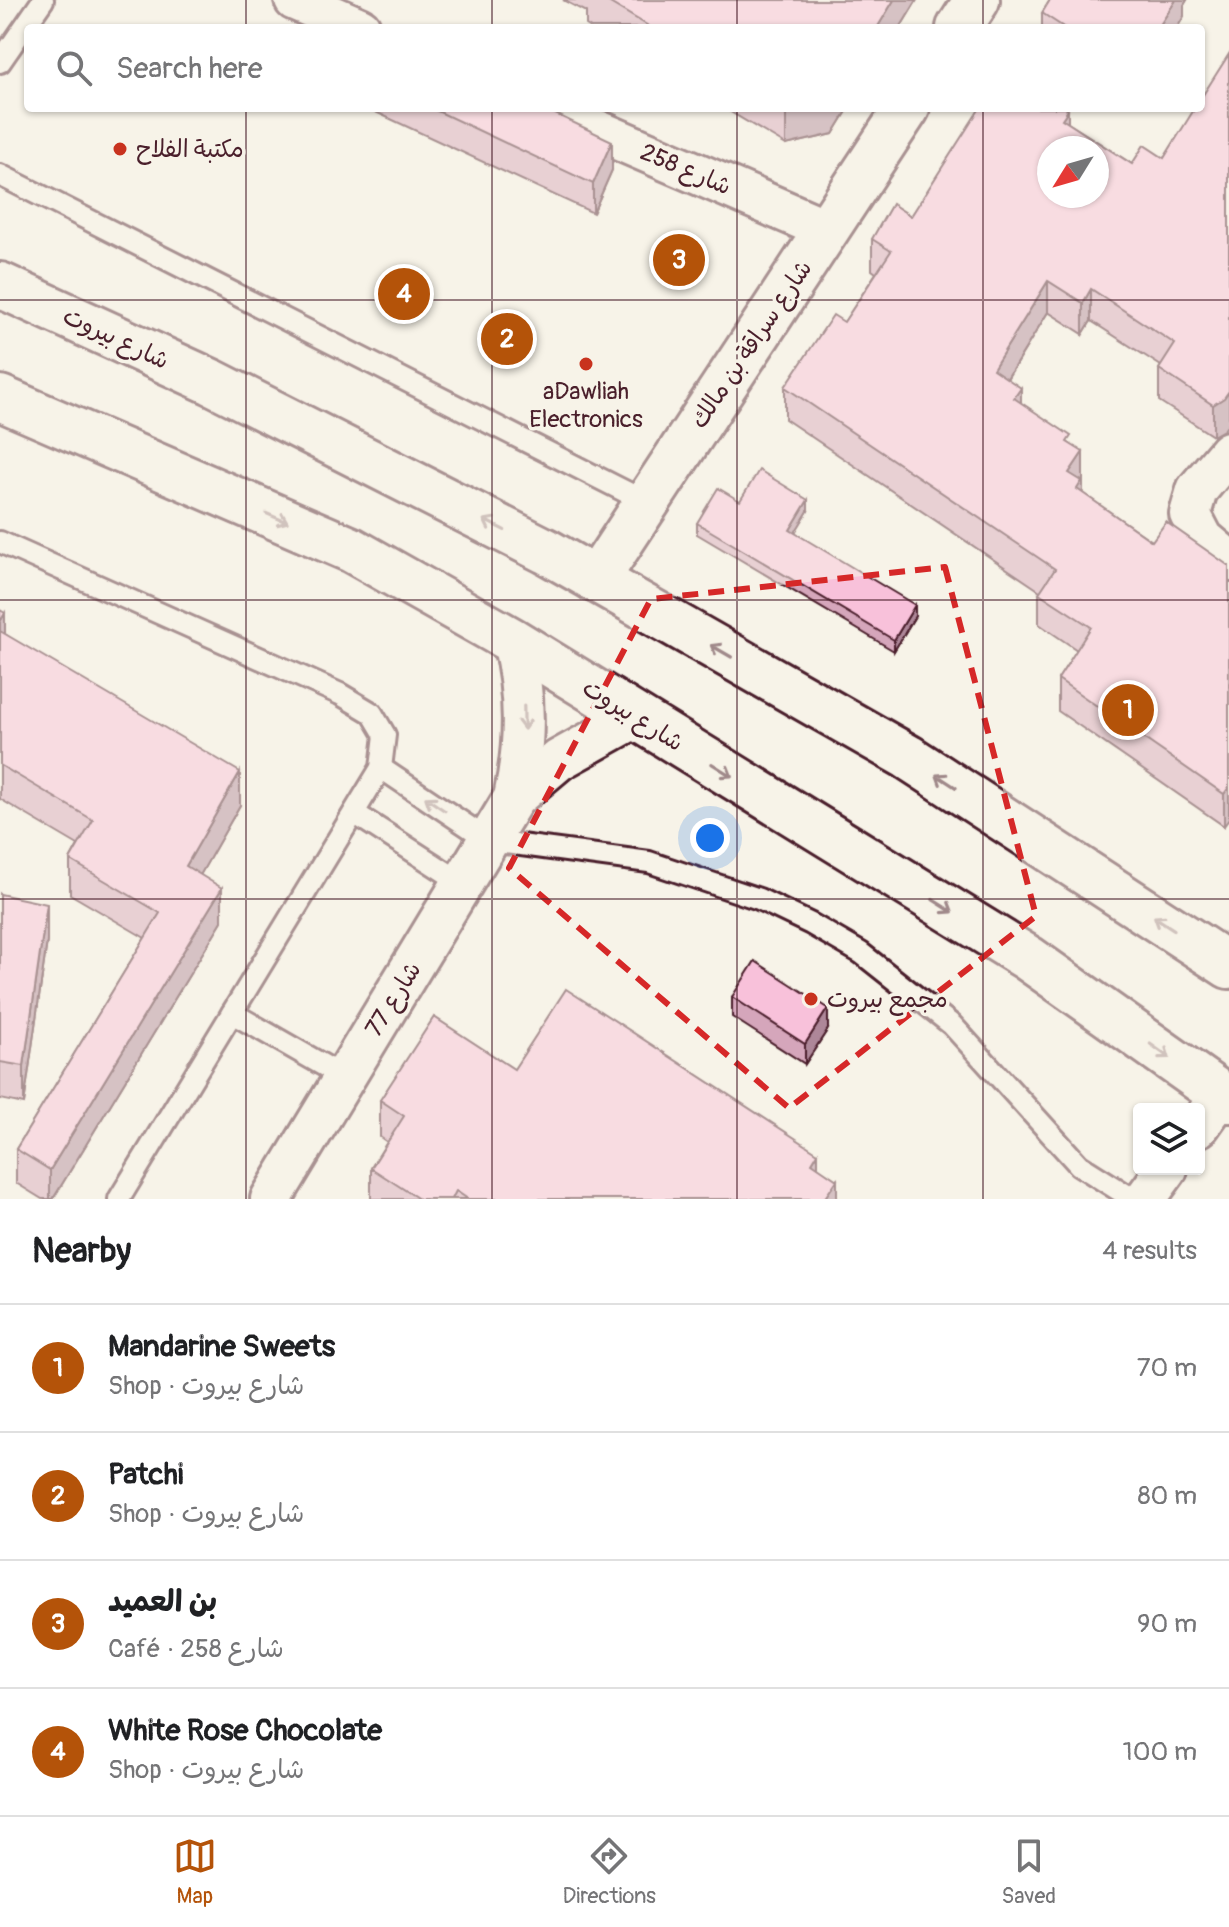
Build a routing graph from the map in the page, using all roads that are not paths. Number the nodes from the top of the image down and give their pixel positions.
1 (43, 0) edge
2 (295, 0) edge
3 (977, 0) edge
4 (26, 24) edge
5 (351, 24) edge
6 (962, 24) edge
7 (24, 27) edge
8 (0, 62) edge
9 (554, 112) edge
10 (904, 112) edge
11 (0, 175) edge
12 (828, 230) junction
13 (0, 285) edge
14 (0, 398) edge
15 (0, 431) edge
16 (1229, 452) edge
17 (234, 499) junction
18 (644, 501) junction
19 (0, 542) edge
20 (1229, 561) edge
21 (596, 580) junction
22 (513, 641) junction
23 (636, 717) junction
24 (381, 768) junction
25 (514, 798) junction
26 (354, 813) junction
27 (490, 841) junction
28 (464, 884) junction
29 (1227, 962) edge
30 (232, 1013) junction
31 (344, 1077) junction
32 (1216, 1107) edge
33 (1163, 1175) edge
34 (119, 1199) edge
35 (271, 1199) edge
36 (1133, 1199) edge
37 (1145, 1199) edge

1 - 4 lane
2 - 5 street
3 - 6 main road
7 - 8 lane
9 - 12 street, شارع 258
10 - 12 main road, شارع سراقة بن مالك
11 - 18 lane
12 - 18 main road, شارع سراقة بن مالك
21 -> 13 main road, شارع بيروت
14 - 17 main road, شارع بيروت
15 - 17 main road
16 - 20 street
17 -> 22 main road, شارع بيروت
18 - 21 main road, شارع سراقة بن مالك
19 - 24 lane
29 -> 21 main road, شارع بيروت
22 - 23 main road, شارع بيروت
22 -> 25 street, شارع 77
23 - 25 street, شارع 77
23 -> 32 main road, شارع بيروت
24 - 26 lane
27 -> 24 lane
25 - 27 street, شارع 77
26 - 28 lane
26 - 30 lane
27 - 28 street, شارع 77
27 - 36 lane
28 - 31 street, شارع 77
30 - 31 lane
30 - 34 lane
31 - 35 street, شارع 77
33 - 37 street

